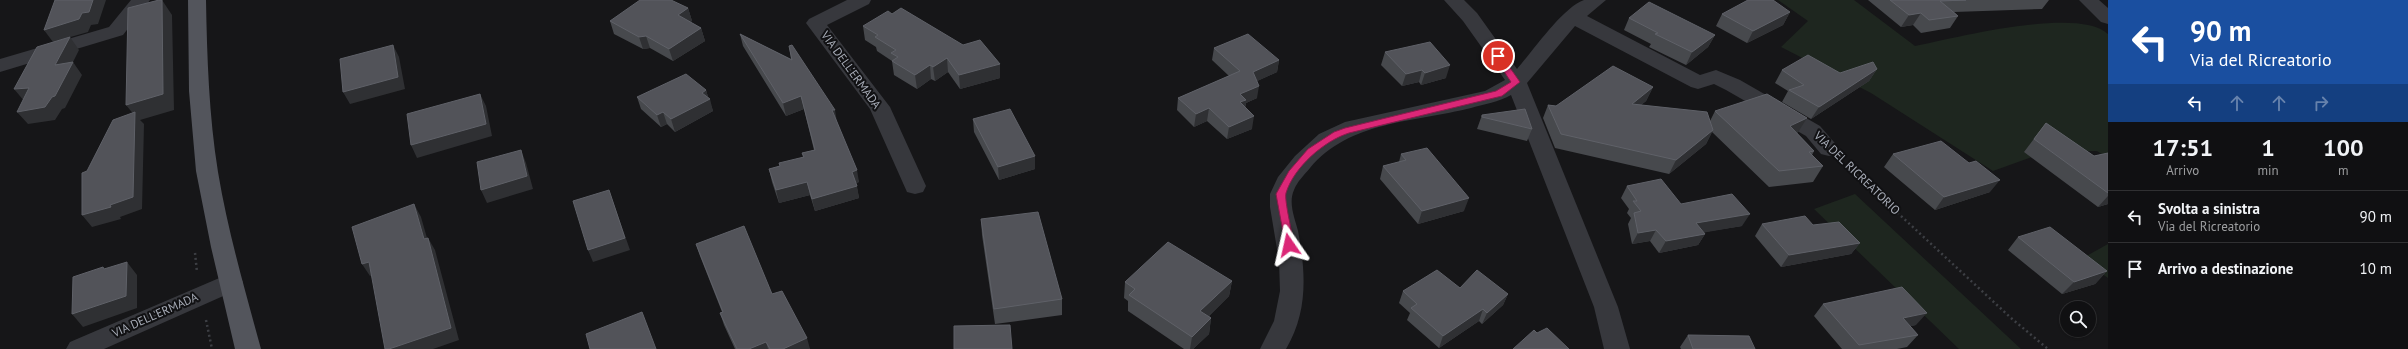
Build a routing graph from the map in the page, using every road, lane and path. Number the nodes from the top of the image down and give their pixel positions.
1 (141, 0) edge
2 (197, 0) edge
3 (862, 0) edge
4 (1454, 0) edge
5 (1597, 0) edge
6 (2088, 0) edge
7 (1573, 16) junction
8 (2108, 18) edge
9 (0, 66) edge
10 (1516, 82) junction
11 (1829, 149) joint
12 (915, 186) dead end
13 (231, 282) junction
14 (79, 349) edge
15 (248, 349) edge
16 (1273, 349) edge
17 (1617, 349) edge
18 (2048, 349) edge

1 - 9 street
2 - 13 main road
3 - 12 street, VIA DELL'ERMADA
4 - 10 street
5 - 7 street
6 - 8 street
7 - 10 street
7 - 11 street, VIA DEL RICREATORIO
10 - 16 street
10 - 17 street
11 - 18 path, VIA DEL RICREATORIO
13 - 14 street, VIA DELL'ERMADA
13 - 15 main road

